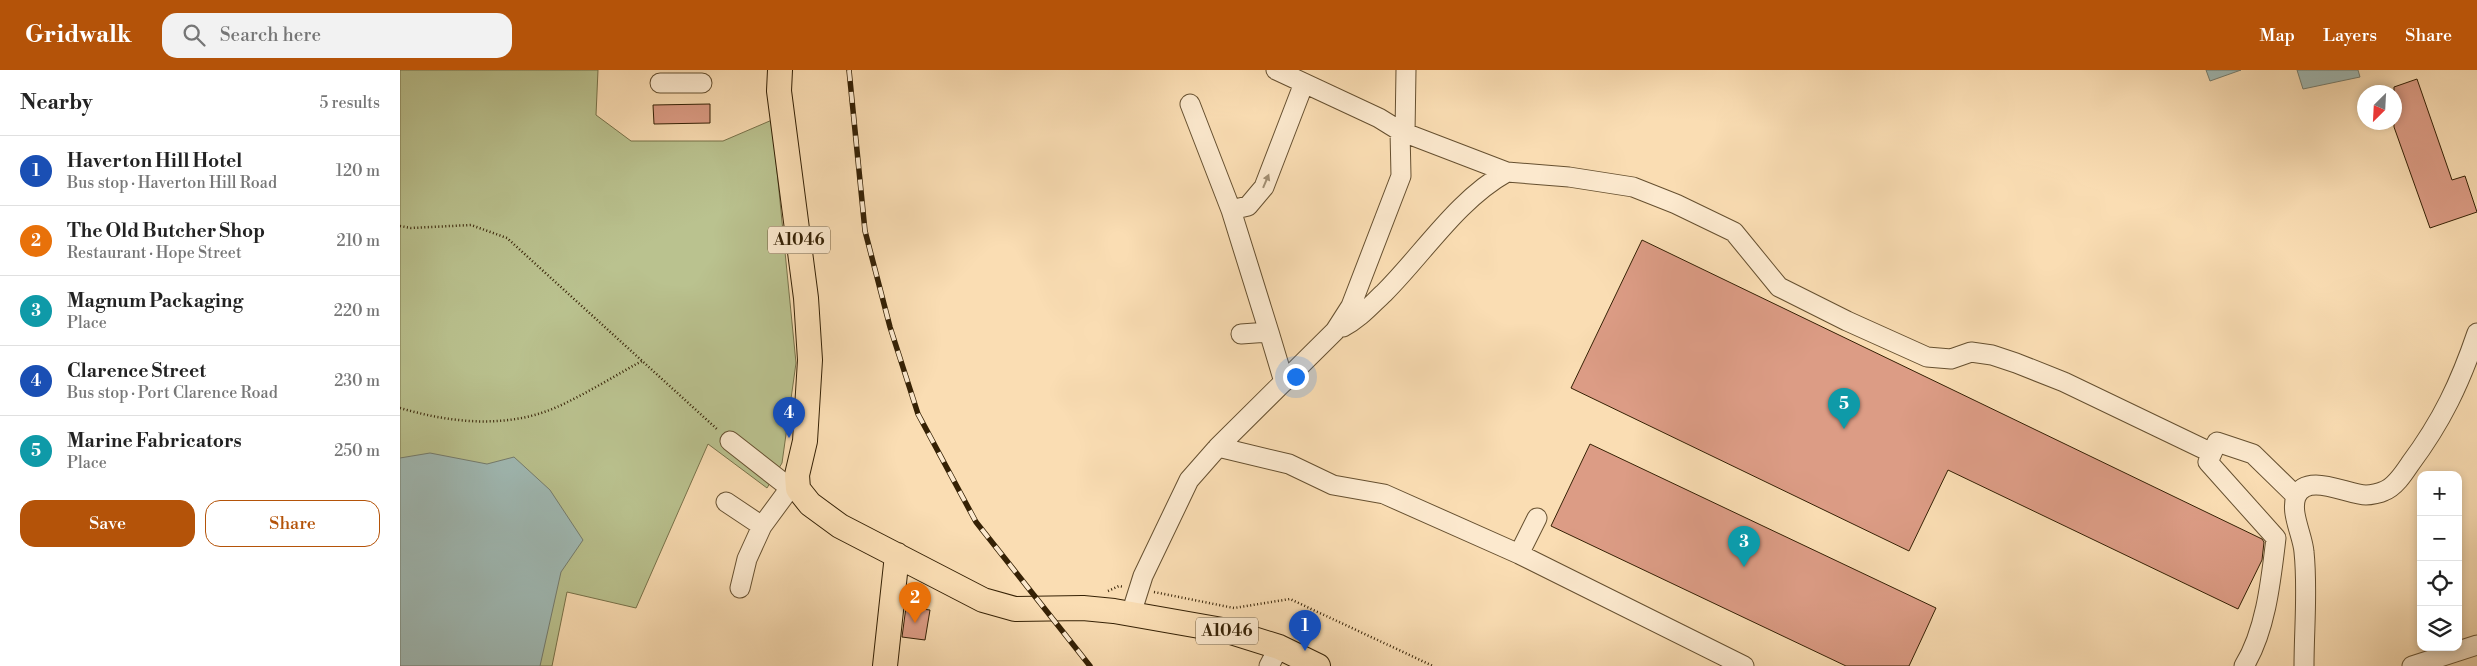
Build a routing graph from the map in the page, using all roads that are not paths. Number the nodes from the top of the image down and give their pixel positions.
1 (780, 70) edge
2 (1276, 70) edge
3 (1406, 70) edge
4 (680, 76) edge
5 (660, 83) dead end
6 (702, 83) dead end
7 (1304, 84) junction
8 (1190, 104) dead end
9 (1402, 132) junction
10 (1507, 172) junction
11 (1231, 210) junction
12 (1335, 331) junction
13 (1269, 332) junction
14 (2477, 333) edge
15 (1241, 334) dead end
16 (1284, 382) junction
17 (730, 441) road end
18 (1218, 447) junction
19 (2212, 453) junction
20 (794, 488) junction
21 (2296, 496) junction
22 (726, 502) dead end
23 (1537, 518) dead end
24 (762, 526) junction
25 (1519, 554) junction
26 (897, 555) junction
27 (740, 588) dead end
28 (1131, 614) junction
29 (2477, 645) edge
30 (1274, 656) edge
31 (885, 666) edge
32 (1318, 666) edge
33 (1744, 666) edge
34 (2244, 666) edge
35 (2304, 666) edge
36 (2412, 666) edge

1 - 20 main road, A1046
2 - 7 street
3 - 9 street
4 - 5 street
4 - 6 street
7 - 9 street
11 -> 7 street
8 - 11 street
9 - 10 street
9 - 12 street
10 - 12 street
10 - 19 street
11 - 13 street
12 - 16 street
13 - 15 street
13 - 16 street
14 - 21 street
16 - 18 street
17 - 20 street
18 - 25 street
18 - 28 street
19 - 21 street
19 - 34 street
20 - 24 street
20 - 26 main road, A1046
21 - 35 street
22 - 24 street
23 - 25 street
24 - 27 street
25 - 33 street
26 - 28 main road, A1046
26 - 31 main road
28 - 30 main road, A1046
29 - 36 street
30 - 32 main road, A1046

